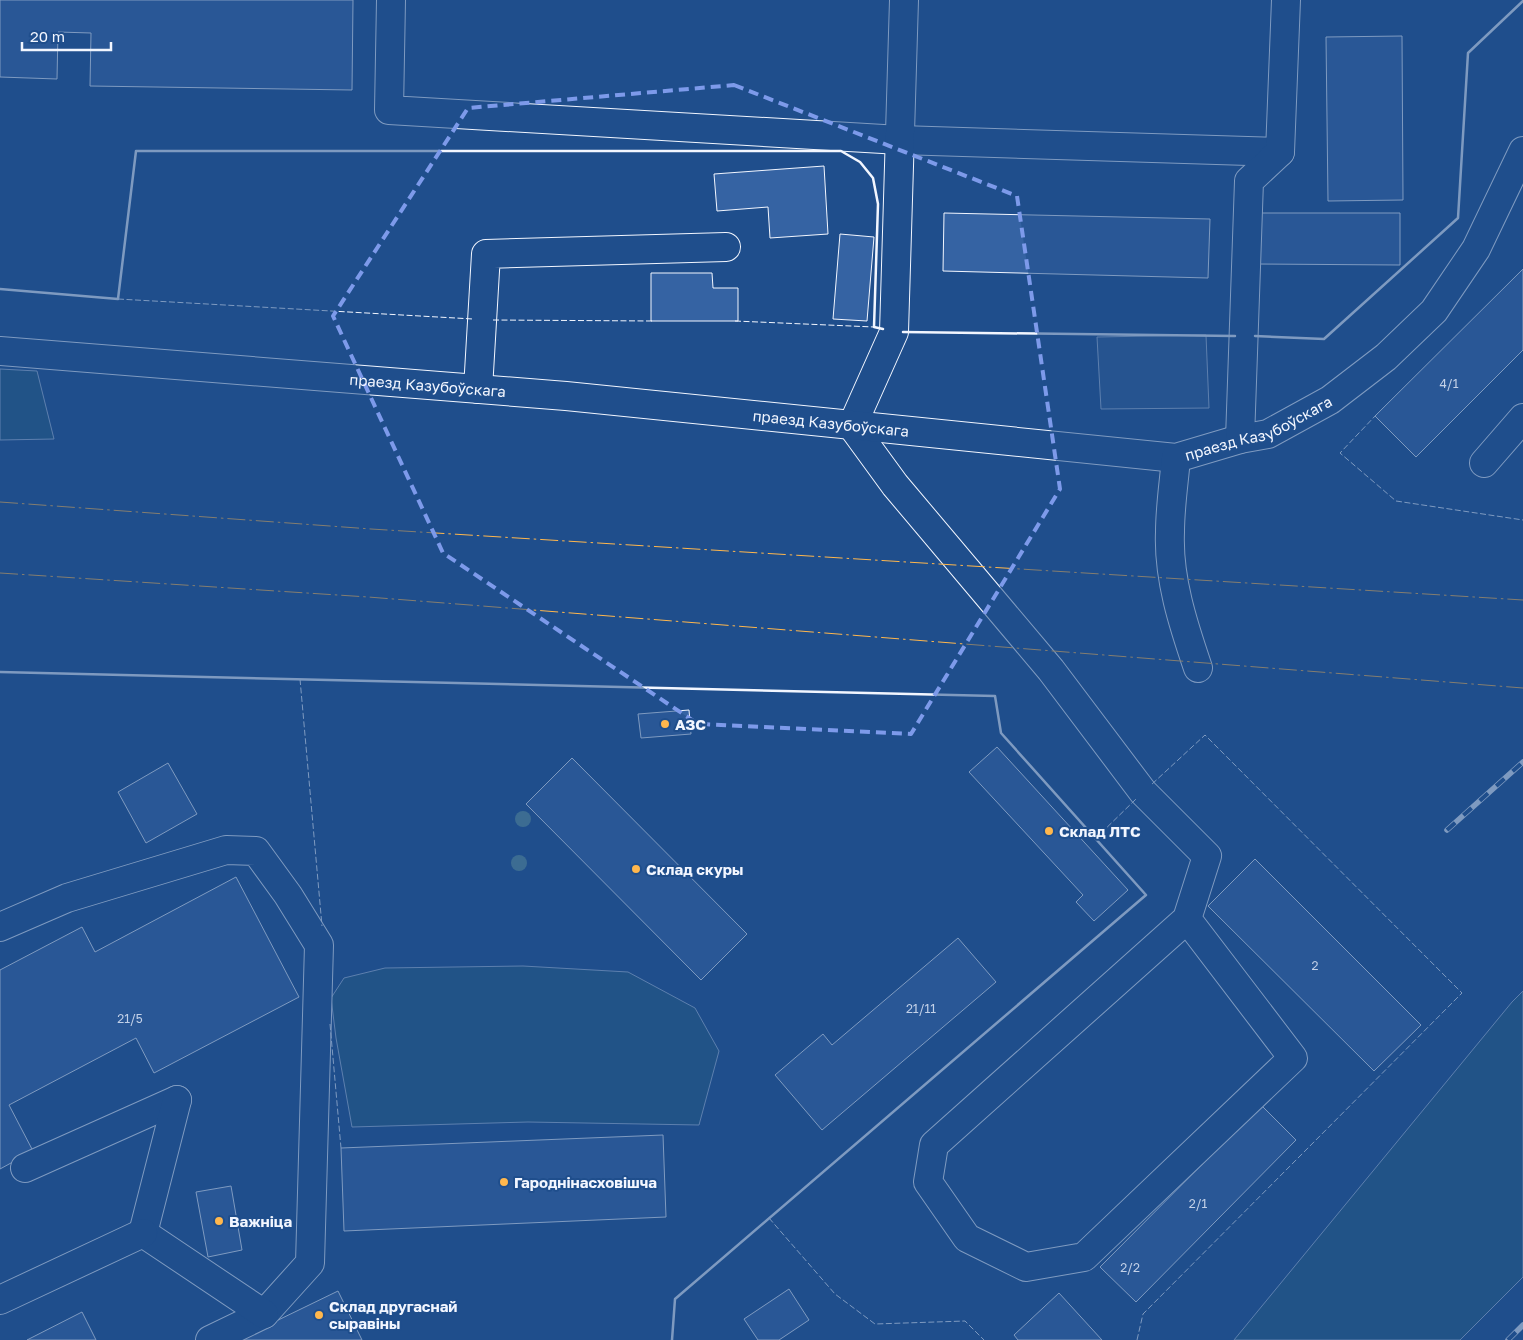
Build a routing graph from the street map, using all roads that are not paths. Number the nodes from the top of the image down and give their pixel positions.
1 (391, 0) edge
2 (904, 0) edge
3 (1286, 0) edge
4 (900, 140) junction
5 (1523, 151) edge
6 (1280, 152) junction
7 (726, 247) dead end
8 (0, 351) edge
9 (478, 389) junction
10 (1523, 418) edge
11 (852, 426) junction
12 (1240, 440) junction
13 (1176, 458) junction
14 (1484, 464) dead end
15 (1198, 668) dead end
16 (1187, 919) junction
17 (0, 927) edge
18 (26, 1168) dead end
19 (143, 1234) junction
20 (0, 1300) edge
21 (264, 1314) junction
22 (210, 1340) edge

1 - 4 street
2 - 4 street
3 - 6 street
4 - 6 street
4 - 11 street
5 - 12 street, праезд Казубоўскага
6 - 12 street
7 - 9 street
8 - 9 street, праезд Казубоўскага
9 - 11 street, праезд Казубоўскага
10 - 14 street
11 - 13 street, праезд Казубоўскага
11 - 16 street
12 - 13 street, праезд Казубоўскага
13 - 15 street
16 - 16 street
17 - 21 street
18 - 19 street
19 - 20 street
19 - 21 street
21 - 22 street

